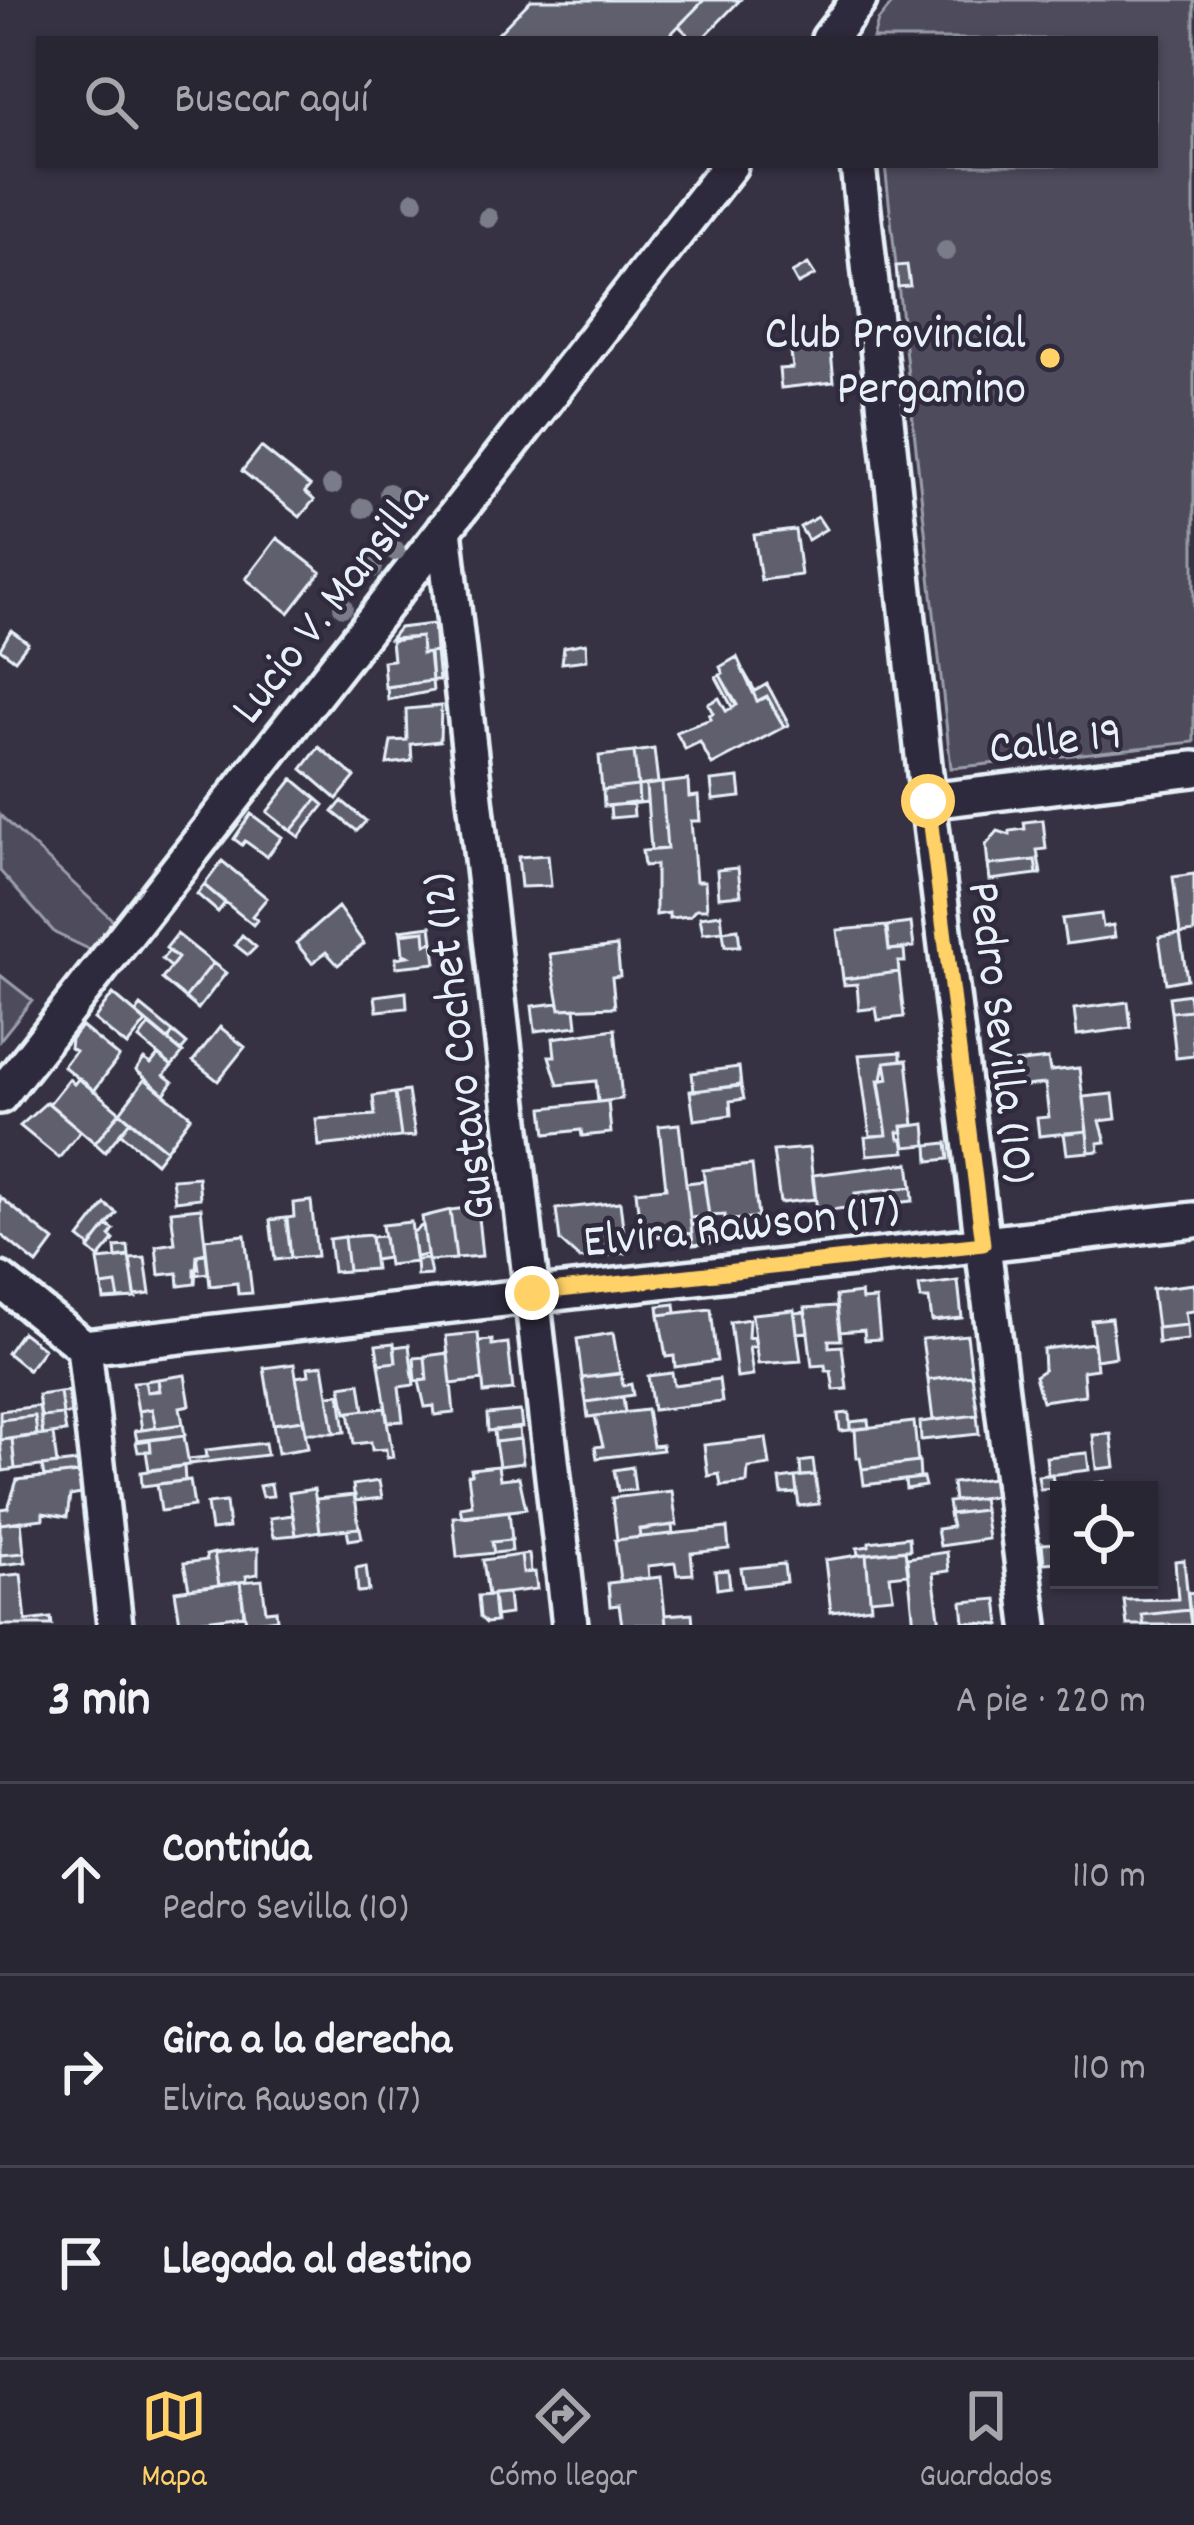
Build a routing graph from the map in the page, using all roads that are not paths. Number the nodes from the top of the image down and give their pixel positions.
1 (728, 168) edge
2 (859, 168) edge
3 (444, 529) junction
4 (1194, 770) edge
5 (928, 801) junction
6 (0, 1096) edge
7 (1194, 1220) edge
8 (983, 1244) junction
9 (0, 1280) edge
10 (532, 1293) junction
11 (84, 1347) junction
12 (115, 1625) edge
13 (570, 1625) edge
14 (1030, 1625) edge

1 - 3 street, Lucio V. Mansilla
2 - 5 street, Pedro Sevilla (10)
3 - 6 street, Lucio V. Mansilla
3 - 10 street, Gustavo Cochet (12)
4 - 5 street, Calle 19
5 - 8 street, Pedro Sevilla (10)
7 - 8 street, Elvira Rawson (17)
8 - 10 street, Elvira Rawson (17)
8 - 14 street, Pedro Sevilla (10)
9 - 11 street
10 - 11 street, Elvira Rawson (17)
10 - 13 street, Gustavo Cochet (12)
11 - 12 street

